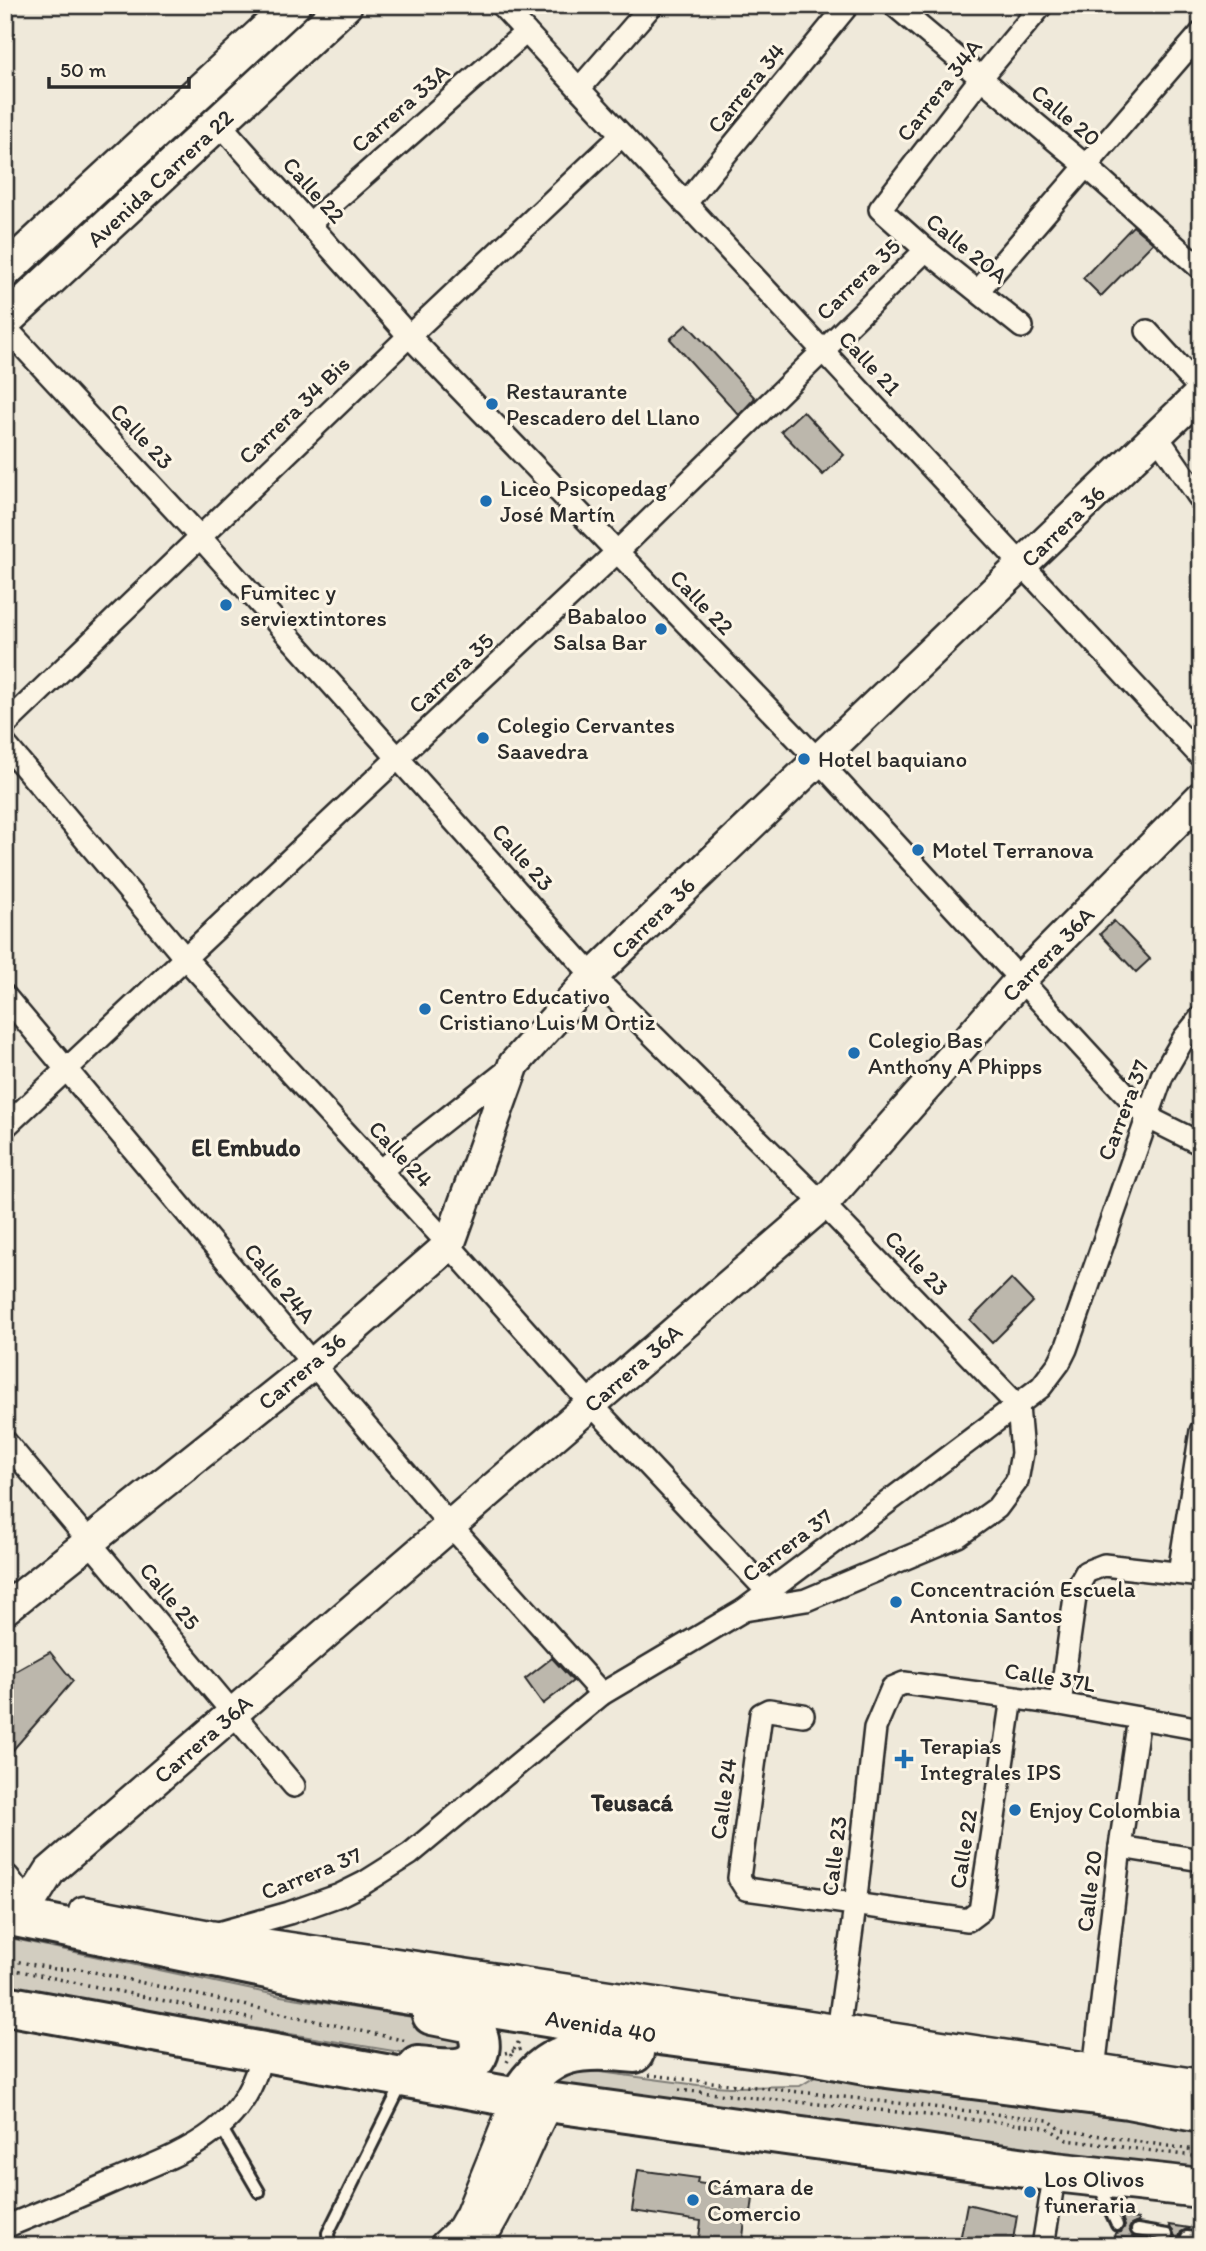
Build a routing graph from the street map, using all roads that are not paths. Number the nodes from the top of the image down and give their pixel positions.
1 (293, 5) edge
2 (345, 5) edge
3 (501, 5) edge
4 (652, 5) edge
5 (848, 5) edge
6 (894, 5) edge
7 (1042, 5) edge
8 (526, 32) junction
9 (1201, 33) edge
10 (981, 79) junction
11 (579, 89) junction
12 (219, 123) junction
13 (622, 135) junction
14 (1086, 166) junction
15 (685, 204) junction
16 (880, 209) joint
17 (309, 224) junction
18 (926, 250) junction
19 (1201, 269) edge
20 (5, 271) edge
21 (978, 291) junction
22 (5, 321) edge
23 (5, 327) edge
24 (1022, 327) dead end
25 (1147, 331) dead end
26 (409, 336) junction
27 (822, 350) junction
28 (1201, 392) edge
29 (1157, 436) junction
30 (1201, 500) edge
31 (201, 537) junction
32 (618, 551) junction
33 (1022, 565) junction
34 (5, 724) edge
35 (5, 744) edge
36 (400, 757) junction
37 (1201, 757) edge
38 (818, 760) junction
39 (1201, 797) edge
40 (185, 958) junction
41 (593, 976) junction
42 (1021, 979) junction
43 (5, 996) edge
44 (1201, 1017) edge
45 (514, 1064) junction
46 (67, 1069) junction
47 (1147, 1117) junction
48 (5, 1127) edge
49 (1201, 1144) edge
50 (380, 1171) junction
51 (823, 1204) junction
52 (449, 1245) junction
53 (313, 1364) junction
54 (591, 1404) junction
55 (1018, 1406) junction
56 (1201, 1431) edge
57 (5, 1441) edge
58 (450, 1525) junction
59 (90, 1542) junction
60 (1179, 1573) junction
61 (1201, 1576) edge
62 (768, 1592) junction
63 (5, 1609) edge
64 (744, 1610) junction
65 (892, 1688) joint
66 (602, 1695) junction
67 (1012, 1698) junction
68 (1059, 1704) junction
69 (233, 1713) junction
70 (803, 1715) dead end
71 (1139, 1718) junction
72 (1201, 1729) edge
73 (294, 1786) dead end
74 (1120, 1847) junction
75 (1201, 1860) edge
76 (13, 1900) edge
77 (855, 1906) junction
78 (210, 1936) junction
79 (336, 1983) junction
80 (5, 2005) edge
81 (838, 2032) junction
82 (261, 2050) junction
83 (784, 2052) junction
84 (871, 2066) junction
85 (358, 2070) junction
86 (1094, 2070) junction
87 (405, 2079) junction
88 (1201, 2085) edge
89 (1128, 2099) junction
90 (533, 2100) junction
91 (1201, 2106) edge
92 (1201, 2113) edge
93 (220, 2127) junction
94 (1055, 2172) junction
95 (1095, 2177) junction
96 (1199, 2181) edge
97 (259, 2192) dead end
98 (1117, 2225) dead end
99 (5, 2227) edge
100 (1137, 2230) dead end
101 (1167, 2235) dead end
102 (1187, 2237) dead end
103 (5, 2238) edge
104 (1201, 2239) edge
105 (9, 2246) edge
106 (329, 2246) edge
107 (445, 2246) edge
108 (475, 2246) edge
109 (1043, 2246) edge

1 - 20 main road, Avenida Carrera 22
2 - 12 main road, Avenida Carrera 22
3 - 8 street, Calle 21
4 - 11 street
5 - 15 street, Carrera 34
6 - 10 street, Calle 20
7 - 10 street, Carrera 34A
8 - 11 street, Calle 21
8 - 17 street, Carrera 33A
9 - 14 street
10 - 14 street, Calle 20
10 - 16 street, Carrera 34A
11 - 13 street, Calle 21
12 - 17 street, Calle 22
12 - 22 main road, Avenida Carrera 22
13 - 15 street, Calle 21
13 - 26 street, Carrera 34 Bis
14 - 19 street, Calle 20
14 - 21 street
15 - 27 street, Calle 21
16 - 18 street, Calle 20A
17 - 26 street, Calle 22
18 - 21 street, Calle 20A
18 - 27 street, Carrera 35
21 - 24 street, Calle 20A
23 - 31 street, Calle 23
25 - 28 street
26 - 31 street, Carrera 34 Bis
26 - 32 street, Calle 22
27 - 32 street, Carrera 35
27 - 33 street, Calle 21
28 - 29 street, Carrera 36
29 - 30 street
29 - 33 street, Carrera 36
31 - 34 street, Carrera 34 Bis
31 - 36 street, Calle 23
32 - 36 street, Carrera 35
32 - 38 street, Calle 22
33 - 37 street, Calle 21
33 - 38 street, Carrera 36
35 - 40 street, Calle 24
36 - 40 street, Carrera 35
36 - 41 street, Calle 23
38 - 41 street, Carrera 36
38 - 42 street, Calle 22
39 - 42 street, Carrera 36A
40 - 46 street, Carrera 35
40 - 50 street, Calle 24
41 - 45 street, Carrera 36
41 - 51 street, Calle 23
42 - 47 street, Calle 22
42 - 51 street, Carrera 36A
43 - 46 street, Calle 24A
44 - 47 street, Carrera 37
45 - 50 street
45 - 52 street, Carrera 36
46 - 48 street, Carrera 35
46 - 53 street, Calle 24A
47 - 49 street
47 - 55 street, Carrera 37
50 - 52 street, Calle 24
51 - 54 street, Carrera 36A
51 - 55 street, Calle 23
52 - 53 street, Carrera 36
52 - 54 street, Calle 24
53 - 58 street, Calle 24A
53 - 59 street, Carrera 36
54 - 58 street, Carrera 36A
54 - 62 street, Calle 24
55 - 62 street, Carrera 37
55 - 64 street
56 - 60 street
57 - 59 street, Calle 25
58 - 66 street, Calle 24A
58 - 69 street, Carrera 36A
59 - 63 street, Carrera 36
59 - 69 street, Calle 25
60 - 61 street
60 - 68 street
62 - 64 street, Carrera 37
64 - 66 street, Carrera 37
65 - 67 street, Calle 37L
65 - 77 street, Calle 23
66 - 78 street, Carrera 37
67 - 68 street, Calle 37L
67 - 77 street, Calle 22
68 - 71 street, Calle 37L
69 - 73 street, Calle 25
69 - 76 street, Carrera 36A
70 - 77 street, Calle 24
71 - 72 street, Calle 37L
71 - 74 street, Calle 20
74 - 75 street
74 - 86 street, Calle 20
76 - 78 street, Avenida 40
76 - 79 highway, Avenida 40
77 - 81 street, Calle 23
78 - 81 street, Avenida 40
79 - 83 highway, Avenida 40
79 - 85 highway
80 - 82 highway
81 - 84 highway
81 - 86 street, Avenida 40
82 - 85 highway
82 - 93 street
83 - 84 highway, Avenida 40
83 - 90 highway
84 - 89 highway, Avenida 40
85 - 87 highway
86 - 88 street, Avenida 40
87 - 90 highway
87 - 106 lane
89 - 91 highway
89 - 92 highway, Avenida 40
90 - 94 highway
90 - 107 street
90 - 108 street
93 - 97 lane
93 - 99 street
94 - 95 highway
94 - 109 street
95 - 96 highway
95 - 98 lane
100 - 101 lane
102 - 104 lane
103 - 105 street

